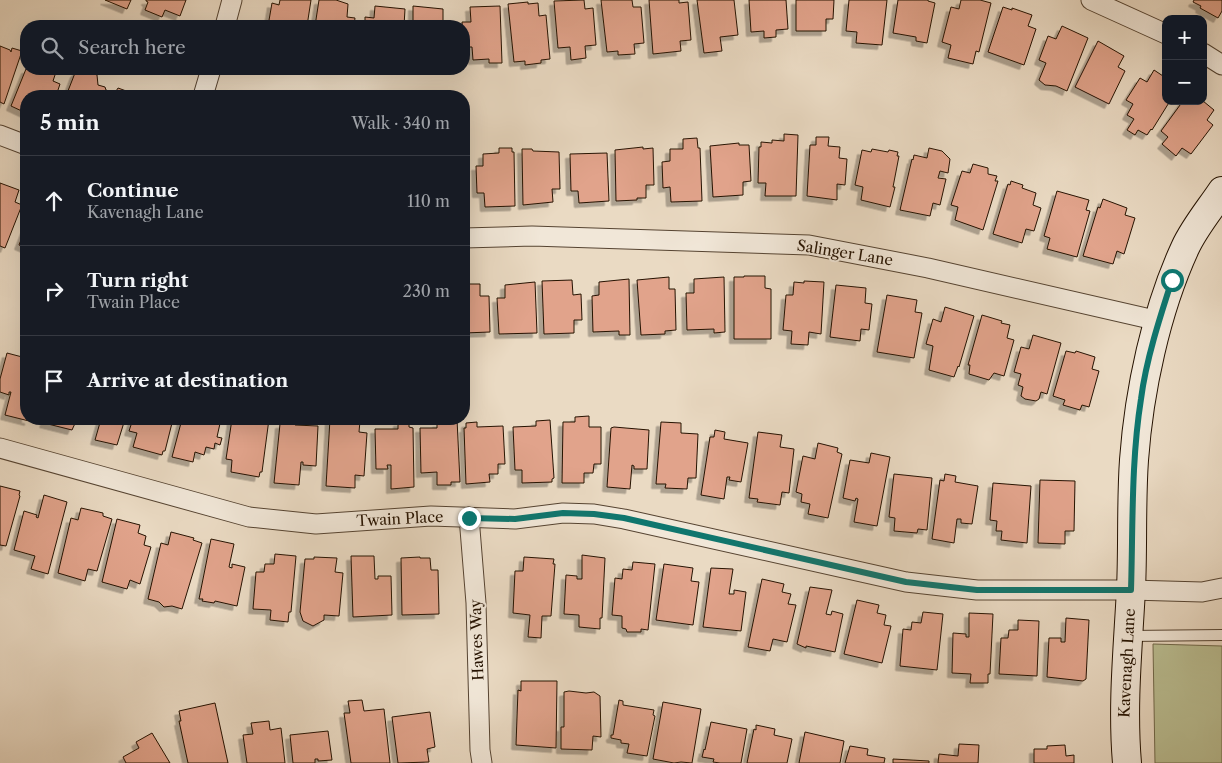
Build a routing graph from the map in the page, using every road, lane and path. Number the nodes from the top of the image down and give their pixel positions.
1 (232, 0) edge
2 (1091, 0) edge
3 (227, 20) edge
4 (1162, 32) edge
5 (1207, 56) edge
6 (1222, 65) edge
7 (209, 75) edge
8 (205, 90) edge
9 (0, 135) edge
10 (20, 143) edge
11 (1222, 191) edge
12 (470, 238) edge
13 (1159, 321) junction
14 (0, 448) edge
15 (469, 518) junction
16 (1222, 588) edge
17 (1131, 590) junction
18 (1222, 635) edge
19 (1128, 636) junction
20 (482, 763) edge
21 (1127, 763) edge

1 - 3 street
2 - 4 street
5 - 6 street
7 - 8 street
9 - 10 street
11 - 13 main road, Kavenagh Lane
12 - 13 street, Salinger Lane
13 - 17 main road, Kavenagh Lane
14 - 15 street, Twain Place
15 - 17 street, Twain Place
15 - 20 street, Hawes Way
16 - 17 street, Twain Place
17 - 19 main road, Kavenagh Lane
18 - 19 lane
19 - 21 main road, Kavenagh Lane

